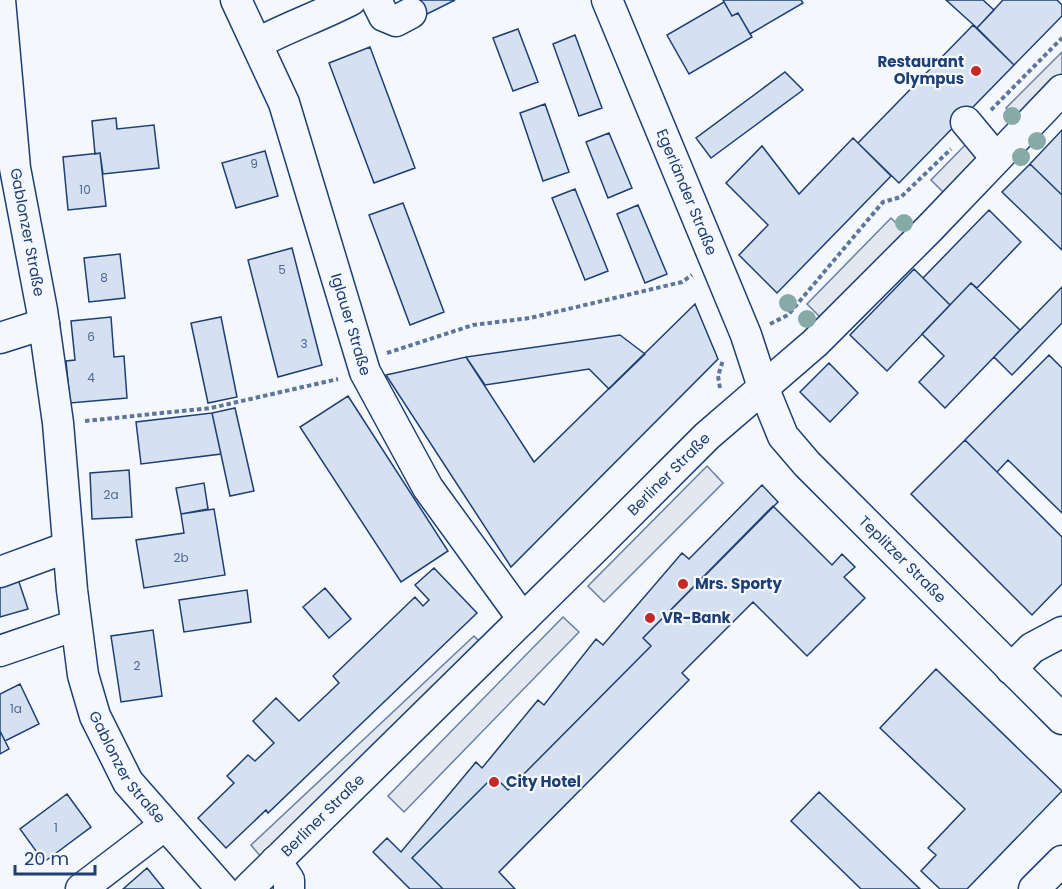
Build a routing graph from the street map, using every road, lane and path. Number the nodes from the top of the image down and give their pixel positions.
1 (0, 0) edge
2 (236, 0) edge
3 (351, 0) edge
4 (376, 0) edge
5 (607, 0) edge
6 (411, 13) dead end
7 (1062, 38) edge
8 (260, 48) junction
9 (1062, 90) edge
10 (968, 126) junction
11 (7, 141) edge
12 (996, 158) junction
13 (687, 278) dead end
14 (44, 324) junction
15 (765, 326) dead end
16 (0, 339) edge
17 (724, 359) dead end
18 (363, 367) junction
19 (763, 387) junction
20 (720, 389) dead end
21 (58, 423) junction
22 (68, 547) junction
23 (0, 572) edge
24 (523, 619) junction
25 (76, 625) junction
26 (1062, 632) edge
27 (0, 651) edge
28 (1011, 669) junction
29 (1062, 719) edge
30 (165, 825) junction
31 (276, 861) junction
32 (1062, 861) edge
33 (81, 889) edge
34 (222, 889) edge
35 (248, 889) edge
36 (289, 889) edge
37 (1034, 889) edge

1 - 11 street, Gablonzer Straße
2 - 8 street, Iglauer Straße
3 - 8 street
4 - 6 street
5 - 19 street, Egerländer Straße
7 - 10 path
8 - 18 street, Iglauer Straße
9 - 12 street, Berliner Straße
10 - 12 street
10 - 15 path
11 - 14 street, Gablonzer Straße
12 - 19 street, Berliner Straße
13 - 18 path
14 - 16 street
14 - 21 street, Gablonzer Straße
17 - 20 path
18 - 21 path
18 - 24 street, Iglauer Straße
19 - 24 street, Berliner Straße
19 - 28 street, Teplitzer Straße
21 - 22 street, Gablonzer Straße
22 - 23 street
22 - 25 street, Gablonzer Straße
24 - 31 street, Berliner Straße
25 - 27 street
25 - 30 street, Gablonzer Straße
26 - 28 street
28 - 29 street, Teplitzer Straße
30 - 33 street
30 - 34 street, Gablonzer Straße
31 - 35 street, Berliner Straße
31 - 36 street, Berliner Straße
32 - 37 street

